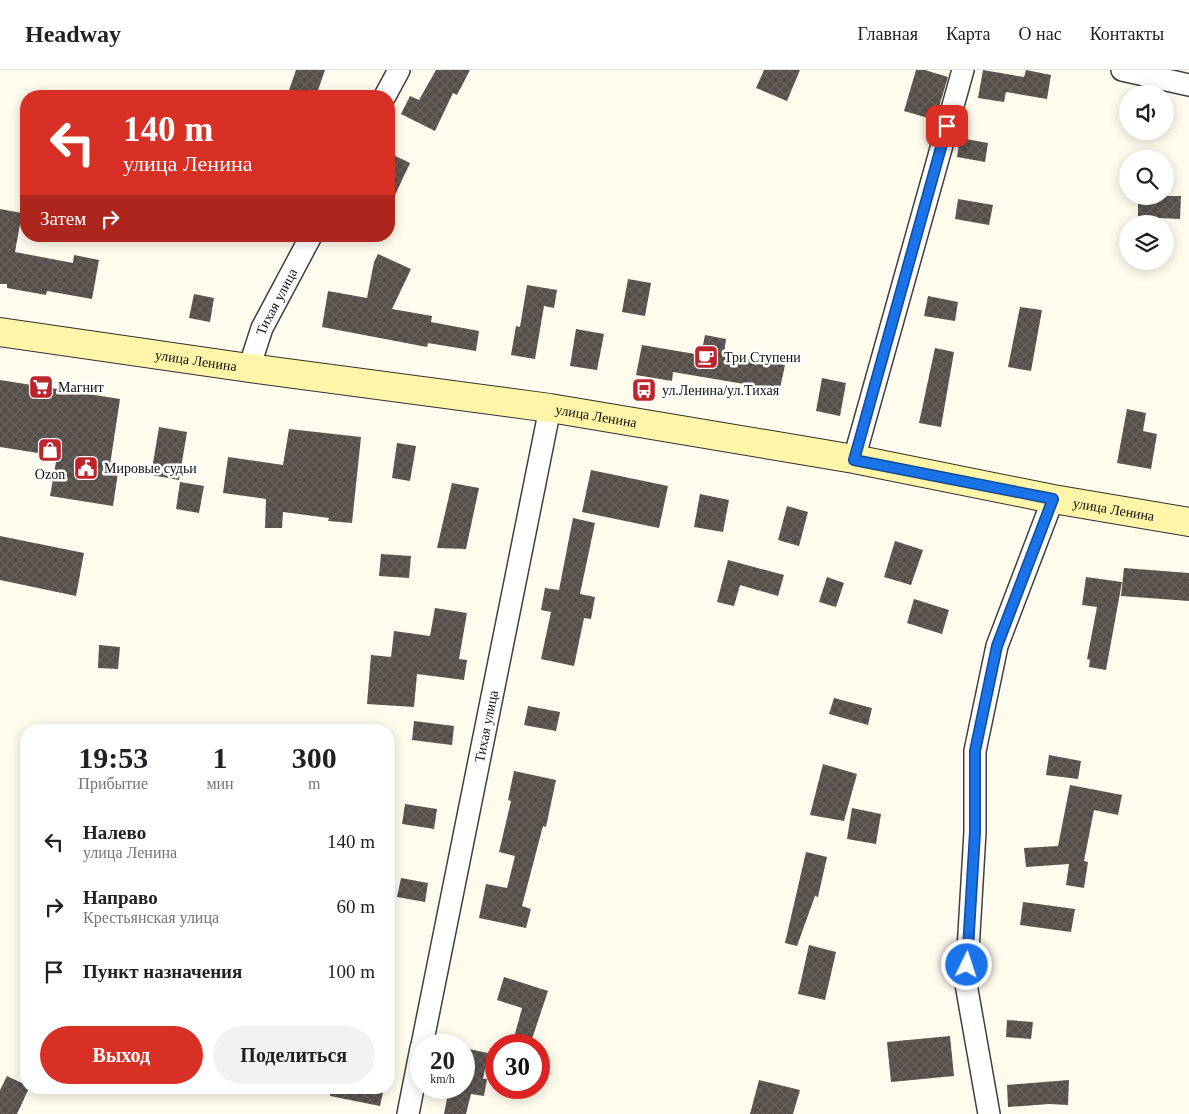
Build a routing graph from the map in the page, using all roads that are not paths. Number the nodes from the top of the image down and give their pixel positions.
1 (399, 70) edge
2 (963, 70) edge
3 (1122, 70) edge
4 (1189, 85) edge
5 (388, 90) edge
6 (308, 242) edge
7 (0, 332) edge
8 (249, 368) junction
9 (550, 408) junction
10 (854, 460) junction
11 (1053, 499) junction
12 (1189, 522) edge
13 (424, 1034) edge
14 (411, 1099) edge
15 (408, 1114) edge
16 (989, 1114) edge

1 - 5 street
2 - 10 street
3 - 4 street
6 - 8 street, Тихая улица
7 - 8 main road, улица Ленина
8 - 9 main road, улица Ленина
9 - 10 main road, улица Ленина
9 - 13 street, Тихая улица
10 - 11 main road, улица Ленина
11 - 12 main road, улица Ленина
11 - 16 street
14 - 15 street, Тихая улица

